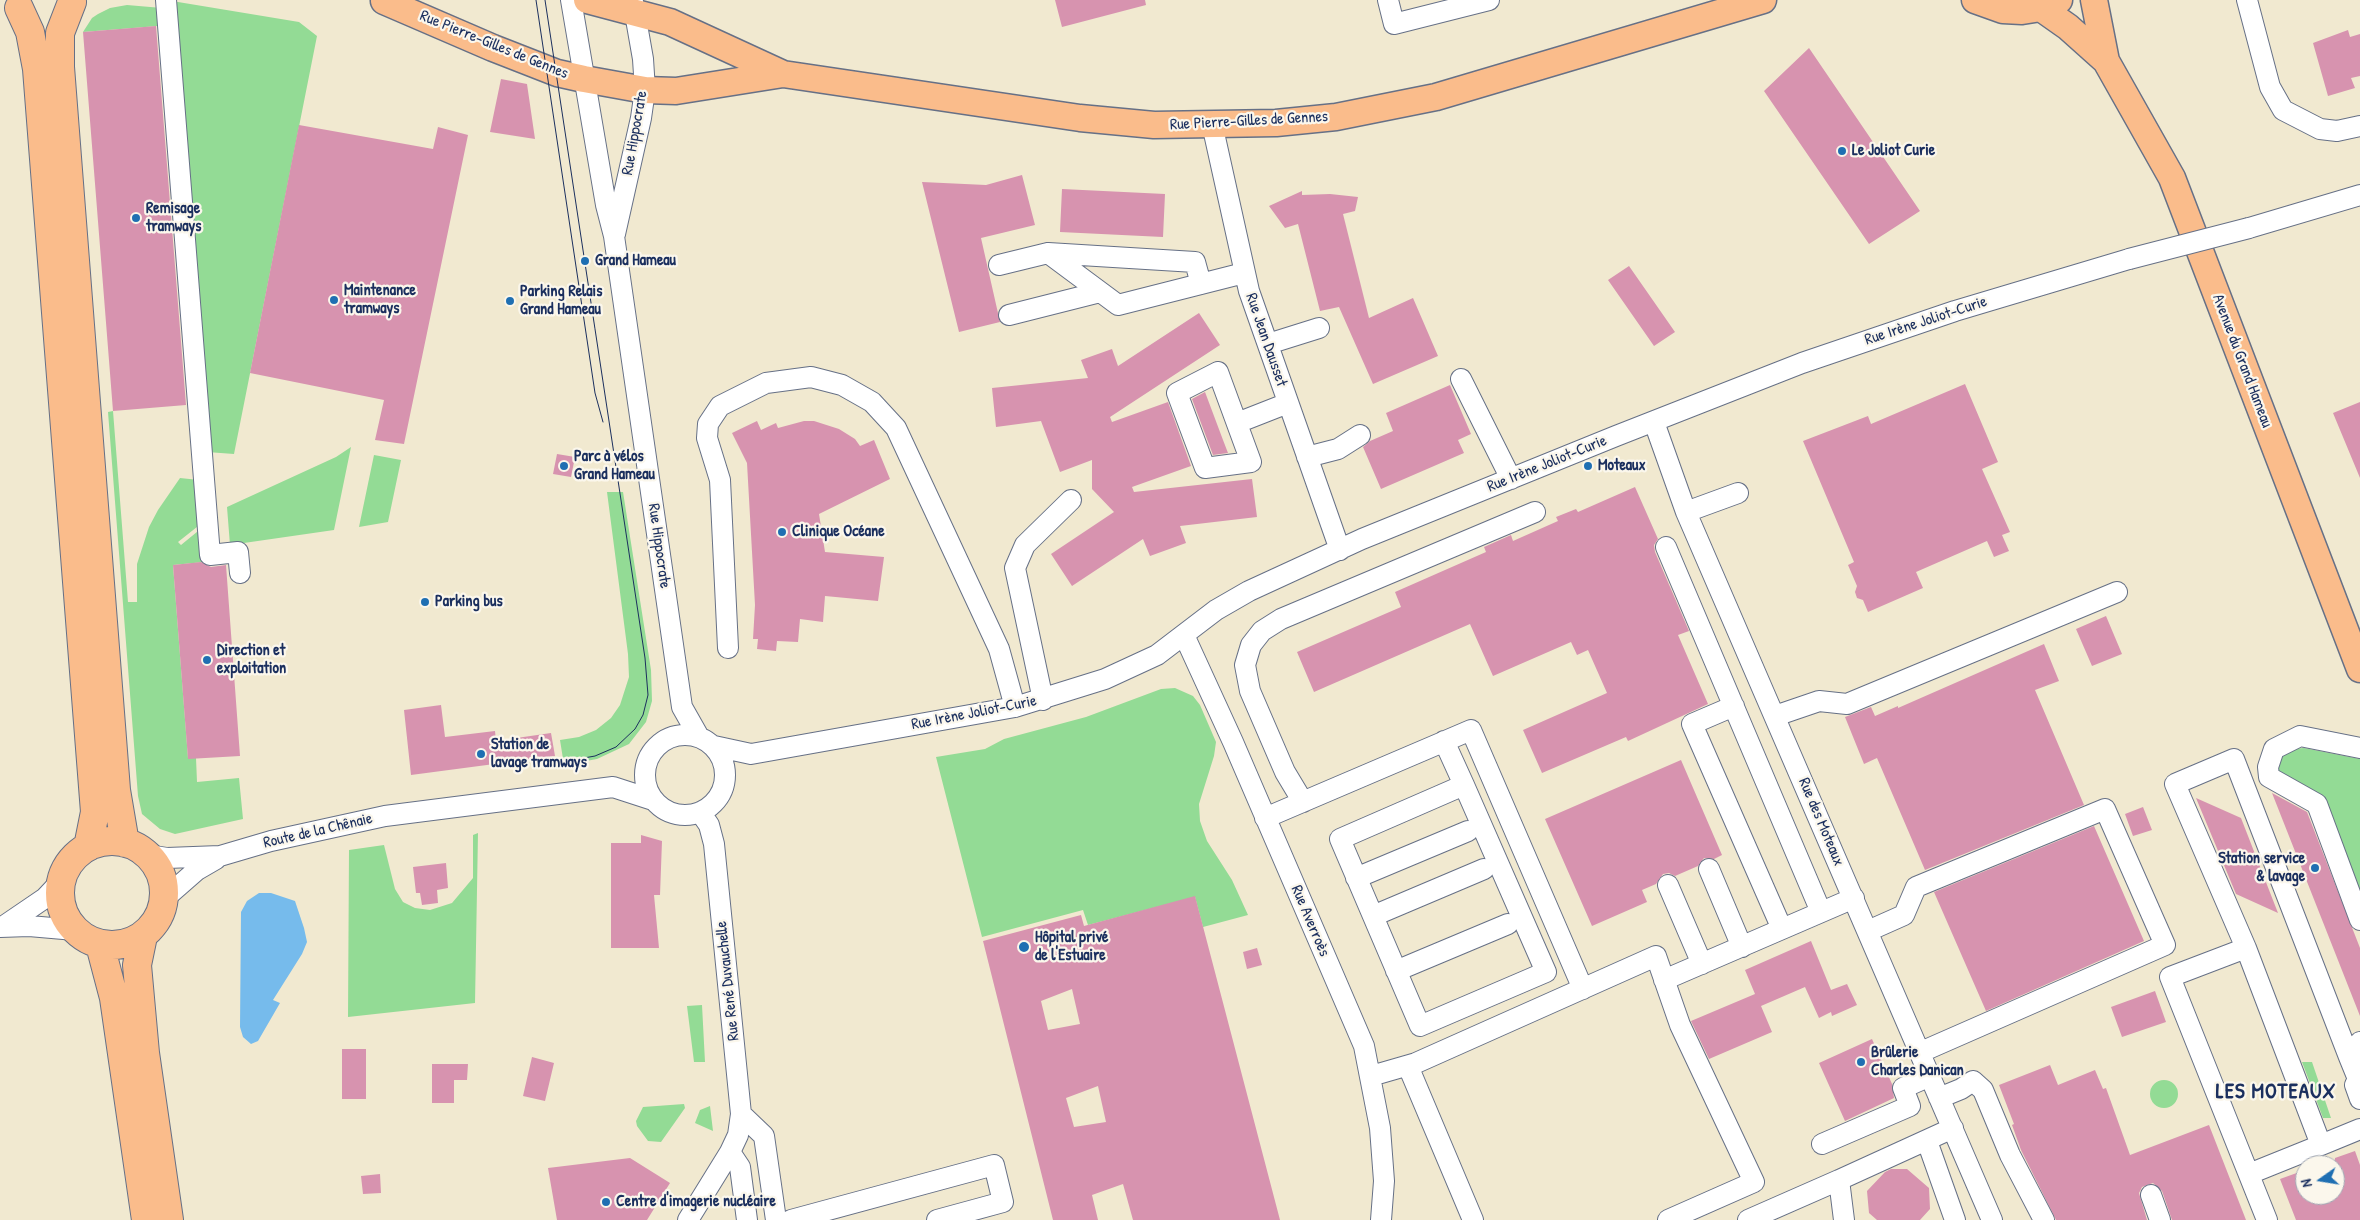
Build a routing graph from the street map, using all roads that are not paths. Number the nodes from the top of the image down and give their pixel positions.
1 (166, 0) edge
2 (375, 0) edge
3 (397, 0) edge
4 (571, 0) edge
5 (587, 0) edge
6 (1388, 0) edge
7 (1489, 0) edge
8 (1763, 0) edge
9 (1975, 0) edge
10 (2094, 0) edge
11 (2247, 0) edge
12 (74, 1) edge
13 (384, 1) edge
14 (12, 4) edge
15 (2050, 4) edge
16 (634, 6) edge
17 (2106, 61) junction
18 (783, 74) junction
19 (584, 79) junction
20 (644, 90) junction
21 (1212, 124) junction
22 (2360, 126) edge
23 (2360, 195) edge
24 (614, 236) junction
25 (1048, 254) junction
26 (999, 265) dead end
27 (1244, 273) junction
28 (1201, 284) junction
29 (1100, 292) junction
30 (1009, 315) dead end
31 (1319, 328) dead end
32 (1268, 344) junction
33 (1461, 379) dead end
34 (1288, 402) junction
35 (1654, 422) junction
36 (1237, 423) junction
37 (1360, 435) dead end
38 (1307, 457) junction
39 (1511, 479) junction
40 (1738, 493) dead end
41 (1070, 500) dead end
42 (1535, 512) dead end
43 (1686, 512) junction
44 (1666, 547) dead end
45 (1340, 550) junction
46 (240, 573) dead end
47 (2117, 592) dead end
48 (1737, 629) junction
49 (1184, 634) junction
50 (1706, 642) junction
51 (728, 648) dead end
52 (2360, 669) edge
53 (1043, 700) junction
54 (1734, 706) junction
55 (682, 707) junction
56 (1014, 707) junction
57 (1774, 716) junction
58 (667, 738) junction
59 (707, 741) junction
60 (1444, 741) junction
61 (2360, 748) edge
62 (751, 754) junction
63 (648, 758) junction
64 (726, 776) junction
65 (1464, 785) junction
66 (613, 786) junction
67 (654, 800) junction
68 (1303, 802) junction
69 (700, 812) junction
70 (1265, 818) junction
71 (1468, 831) dead end
72 (88, 847) junction
73 (136, 849) junction
74 (220, 856) junction
75 (1484, 869) dead end
76 (1709, 869) dead end
77 (1356, 878) junction
78 (61, 881) junction
79 (1668, 885) dead end
80 (165, 898) junction
81 (1854, 898) junction
82 (1822, 912) junction
83 (1373, 916) junction
84 (2360, 920) edge
85 (1508, 924) dead end
86 (2, 926) edge
87 (1782, 929) junction
88 (75, 930) junction
89 (1868, 931) junction
90 (143, 936) junction
91 (100, 945) junction
92 (1742, 946) junction
93 (2246, 948) junction
94 (1702, 964) junction
95 (1396, 971) junction
96 (1664, 980) junction
97 (1582, 989) junction
98 (2355, 1050) edge
99 (1921, 1052) junction
100 (1408, 1066) junction
101 (1371, 1076) junction
102 (1930, 1076) junction
103 (2359, 1077) edge
104 (1962, 1089) junction
105 (1939, 1098) junction
106 (2360, 1099) edge
107 (741, 1114) junction
108 (1952, 1128) junction
109 (2360, 1129) edge
110 (1927, 1141) junction
111 (1822, 1144) dead end
112 (2321, 1144) junction
113 (735, 1160) junction
114 (769, 1164) junction
115 (2250, 1174) junction
116 (1839, 1180) junction
117 (146, 1220) edge
118 (169, 1220) edge
119 (688, 1220) edge
120 (747, 1220) edge
121 (776, 1220) edge
122 (791, 1220) edge
123 (937, 1220) edge
124 (1381, 1220) edge
125 (1473, 1220) edge
126 (1668, 1220) edge
127 (1748, 1220) edge
128 (1844, 1220) edge
129 (1956, 1220) edge
130 (1992, 1220) edge
131 (2035, 1220) edge
132 (2044, 1220) edge
133 (2160, 1220) edge
134 (2172, 1220) edge
135 (2267, 1220) edge

1 - 46 street
2 - 13 main road, Rue Pierre-Gilles de Gennes
3 - 13 main road, Rue Pierre-Gilles de Gennes
4 - 19 street, Rue Hippocrate
5 - 16 main road, Rue Pierre-Gilles de Gennes
6 - 7 street
8 - 21 main road, Rue Pierre-Gilles de Gennes
9 - 15 main road, Avenue du Grand Hameau
10 - 17 main road, Avenue du Grand Hameau
11 - 22 street
12 - 14 highway
12 - 73 highway
13 - 19 main road, Rue Pierre-Gilles de Gennes
14 - 72 highway
15 - 17 main road, Avenue du Grand Hameau
16 - 18 main road, Rue Pierre-Gilles de Gennes
16 - 20 street, Rue Hippocrate
17 - 52 main road, Avenue du Grand Hameau
18 - 20 main road, Rue Pierre-Gilles de Gennes
18 - 21 main road, Rue Pierre-Gilles de Gennes
19 - 20 main road, Rue Pierre-Gilles de Gennes
19 - 24 street, Rue Hippocrate
20 - 24 street, Rue Hippocrate
21 - 27 street, Rue Jean Dausset
23 - 35 street, Rue Irène Joliot-Curie, bridge
24 - 55 street, Rue Hippocrate
25 - 26 street
25 - 28 street
25 - 29 street
27 - 28 street
27 - 32 street, Rue Jean Dausset
28 - 29 street
29 - 30 street
31 - 32 street
32 - 34 street, Rue Jean Dausset
33 - 39 street
34 - 36 street
34 - 38 street, Rue Jean Dausset
35 - 39 street, Rue Irène Joliot-Curie
35 - 43 street, Rue des Moteaux
36 - 36 street
37 - 38 street
38 - 45 street, Rue Jean Dausset
39 - 45 street, Rue Irène Joliot-Curie
40 - 43 street
41 - 53 street
42 - 68 street
43 - 48 street, Rue des Moteaux
44 - 50 street
45 - 49 street, Rue Irène Joliot-Curie
47 - 57 street
48 - 50 street
48 - 57 street, Rue des Moteaux
49 - 53 street, Rue Irène Joliot-Curie
49 - 70 street, Rue Averroès
50 - 54 street
51 - 56 street
53 - 56 street, Rue Irène Joliot-Curie
54 - 82 street
54 - 87 street
55 - 58 street
55 - 59 street, Rue Hippocrate
56 - 62 street, Rue Irène Joliot-Curie
57 - 81 street, Rue des Moteaux
58 - 59 street
58 - 63 street
59 - 62 street, Rue Irène Joliot-Curie
59 - 64 street
60 - 65 street
60 - 68 street
60 - 97 street
61 - 84 street
62 - 64 street
63 - 66 street
63 - 67 street
64 - 69 street
65 - 77 street
65 - 95 street
66 - 67 street
66 - 74 street, Route de la Chênaie
67 - 69 street
68 - 70 street
69 - 107 street, Rue René Duvauchelle
70 - 101 street, Rue Averroès
71 - 77 street
72 - 73 highway
72 - 78 highway
73 - 74 street, Route de la Chênaie
73 - 80 highway
74 - 80 street, Route de la Chênaie
75 - 83 street
76 - 92 street
77 - 83 street
78 - 86 street
78 - 88 highway
79 - 94 street
80 - 90 highway
81 - 82 street
81 - 89 street, Rue des Moteaux
82 - 87 street
83 - 95 street
85 - 95 street
86 - 88 street
87 - 92 street
88 - 91 highway
89 - 99 street, Rue des Moteaux
89 - 99 street
90 - 91 highway
90 - 118 highway
91 - 117 highway
92 - 94 street
93 - 98 street
93 - 112 street
93 - 115 street
94 - 96 street
96 - 97 street
96 - 126 street
97 - 100 street
98 - 103 street
99 - 102 street, Rue des Moteaux
100 - 101 street
100 - 125 street
101 - 124 street, Rue Averroès
102 - 105 street, Rue des Moteaux
102 - 111 street
103 - 106 street
104 - 105 street
104 - 131 street
104 - 132 street
105 - 108 street, Rue des Moteaux
107 - 113 street, Rue René Duvauchelle
107 - 114 street
108 - 110 street
108 - 130 street, Rue des Moteaux
109 - 112 street
110 - 116 street
110 - 129 street
112 - 115 street
113 - 114 street
113 - 119 street, Rue René Duvauchelle
113 - 120 street, Rue René Duvauchelle
114 - 121 street
115 - 135 street
116 - 127 street
116 - 128 street
122 - 123 street
133 - 134 street

